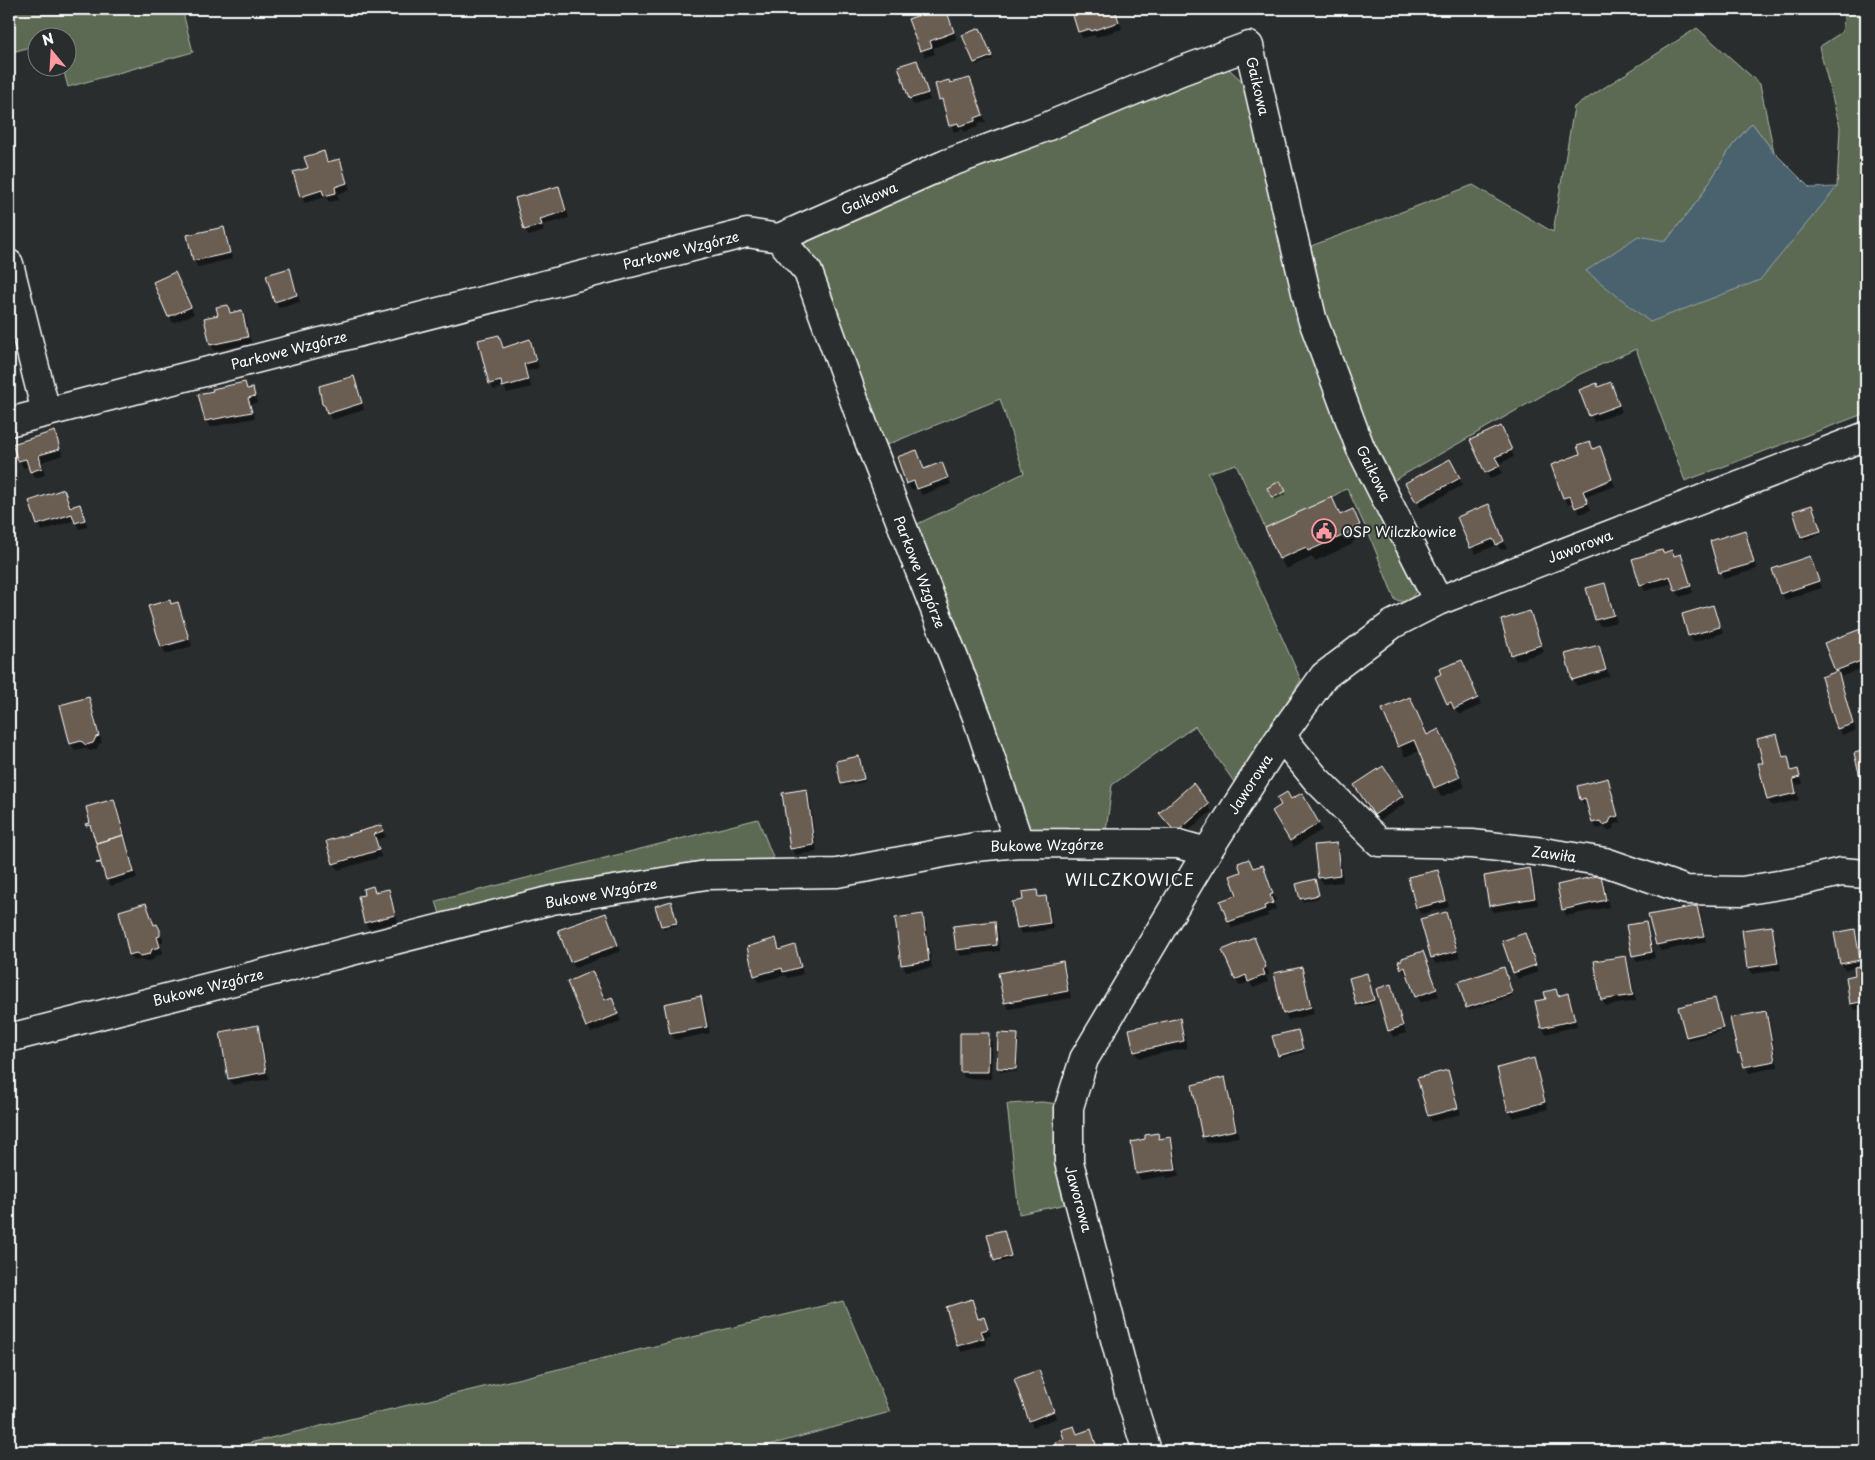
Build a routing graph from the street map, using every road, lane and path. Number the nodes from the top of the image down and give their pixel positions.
1 (779, 238) junction
2 (9, 264) edge
3 (46, 412) junction
4 (9, 422) edge
5 (1866, 436) edge
6 (1438, 601) junction
7 (1281, 736) junction
8 (1019, 844) junction
9 (1207, 852) junction
10 (1866, 874) edge
11 (9, 1038) edge
12 (1147, 1451) edge

1 - 3 street, Parkowe Wzgórze
1 - 6 street, Gaikowa
1 - 8 street, Parkowe Wzgórze
2 - 3 street
3 - 4 street, Parkowe Wzgórze
5 - 6 street, Jaworowa
6 - 7 street, Jaworowa
7 - 9 street, Jaworowa
7 - 10 street, Zawiła
8 - 9 street, Bukowe Wzgórze
8 - 11 street, Bukowe Wzgórze
9 - 12 street, Jaworowa

